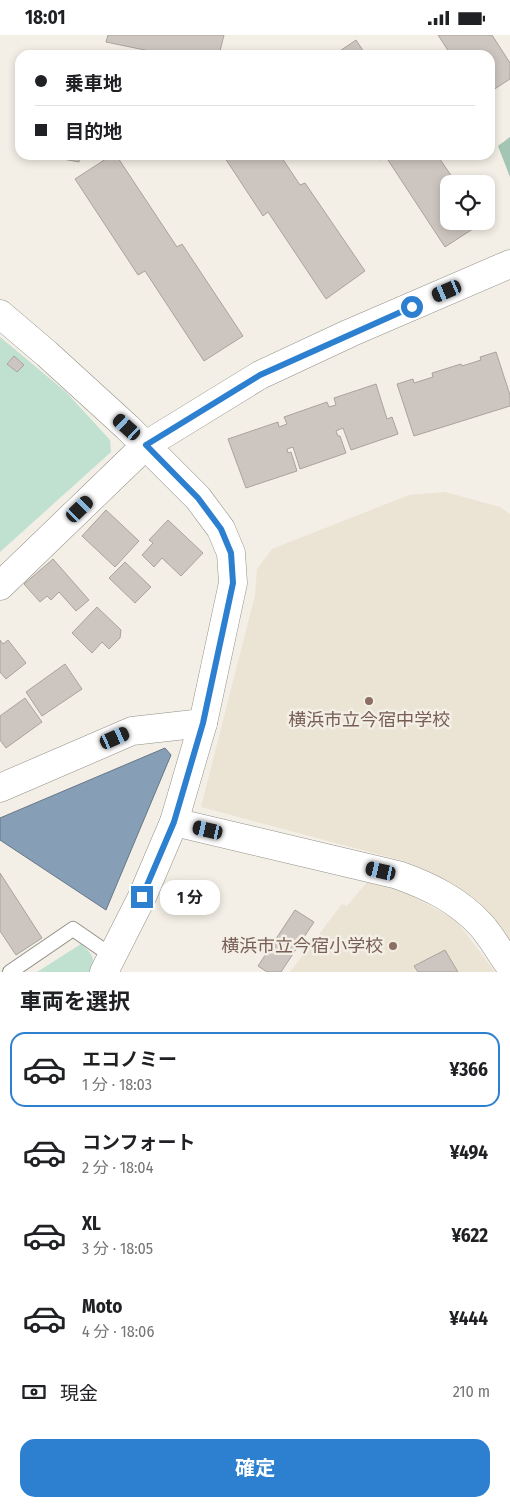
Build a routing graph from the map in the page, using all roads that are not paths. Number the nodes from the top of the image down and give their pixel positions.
1 (510, 264) edge
2 (0, 314) edge
3 (146, 445) junction
4 (0, 587) edge
5 (203, 723) junction
6 (0, 788) edge
7 (174, 822) junction
8 (108, 964) edge
9 (510, 966) edge
10 (10, 972) edge

1 - 3 street
2 - 3 street
3 - 4 street
3 - 5 street
5 - 6 street
5 - 7 street
7 - 8 street
7 - 9 street
8 - 10 lane

